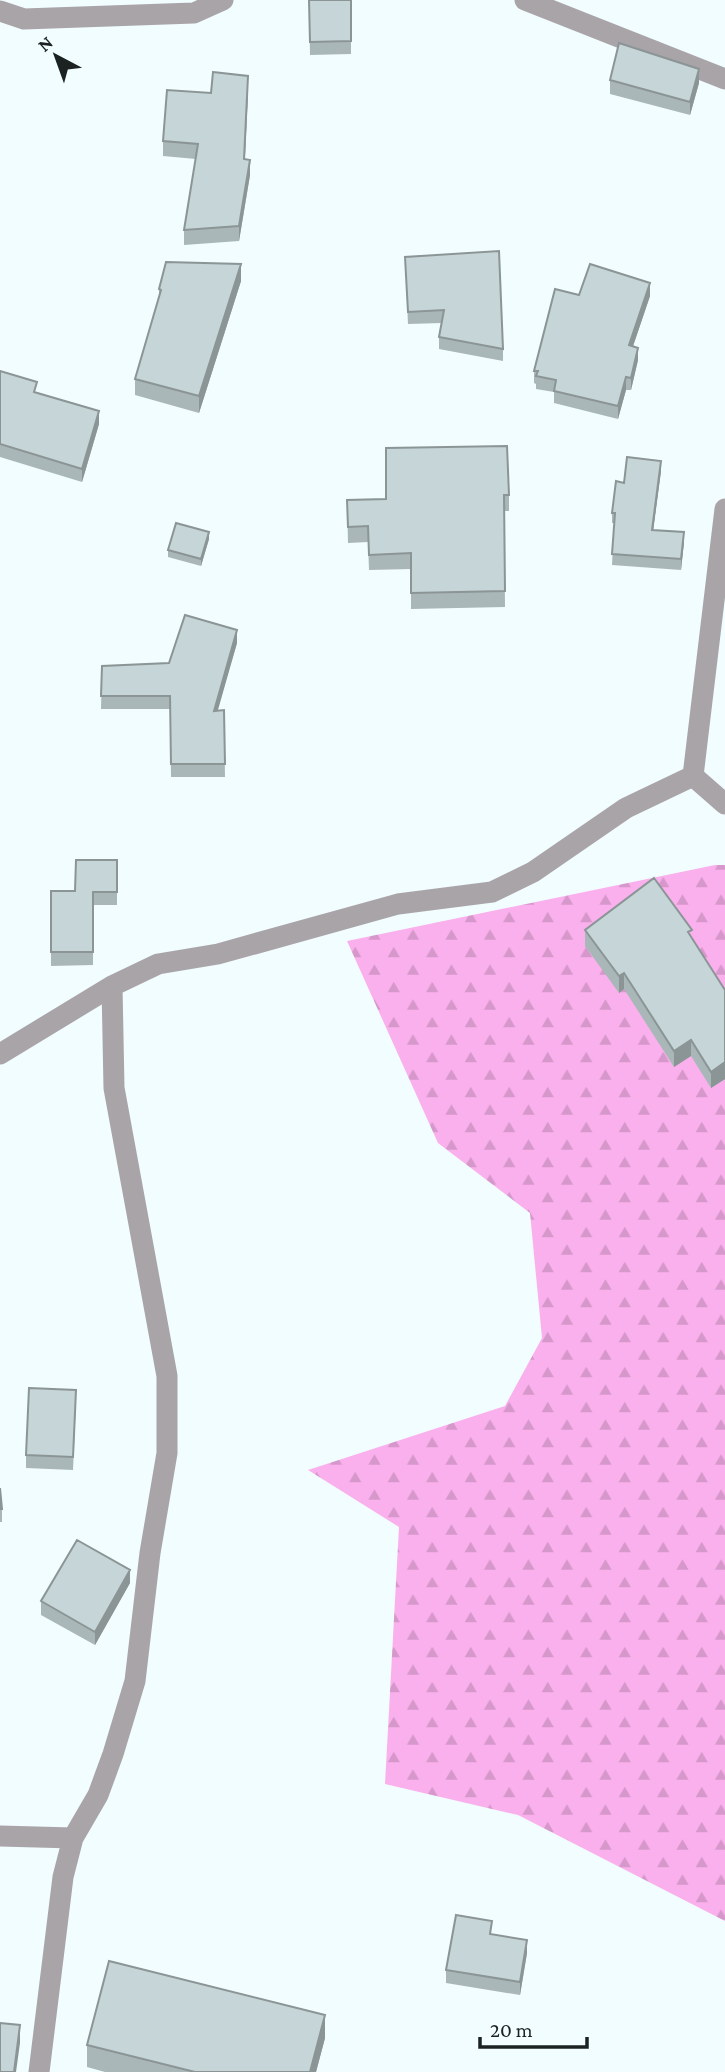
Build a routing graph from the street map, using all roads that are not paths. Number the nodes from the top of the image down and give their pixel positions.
1 (222, 0) edge
2 (526, 0) edge
3 (0, 11) edge
4 (725, 79) edge
5 (725, 509) edge
6 (692, 776) junction
7 (725, 804) edge
8 (112, 986) junction
9 (0, 1054) edge
10 (0, 1836) edge
11 (73, 1838) junction
12 (39, 2072) edge

1 - 3 street
2 - 4 street
5 - 6 street
6 - 7 street
6 - 8 street
8 - 9 street
8 - 11 street
10 - 11 street
11 - 12 street

